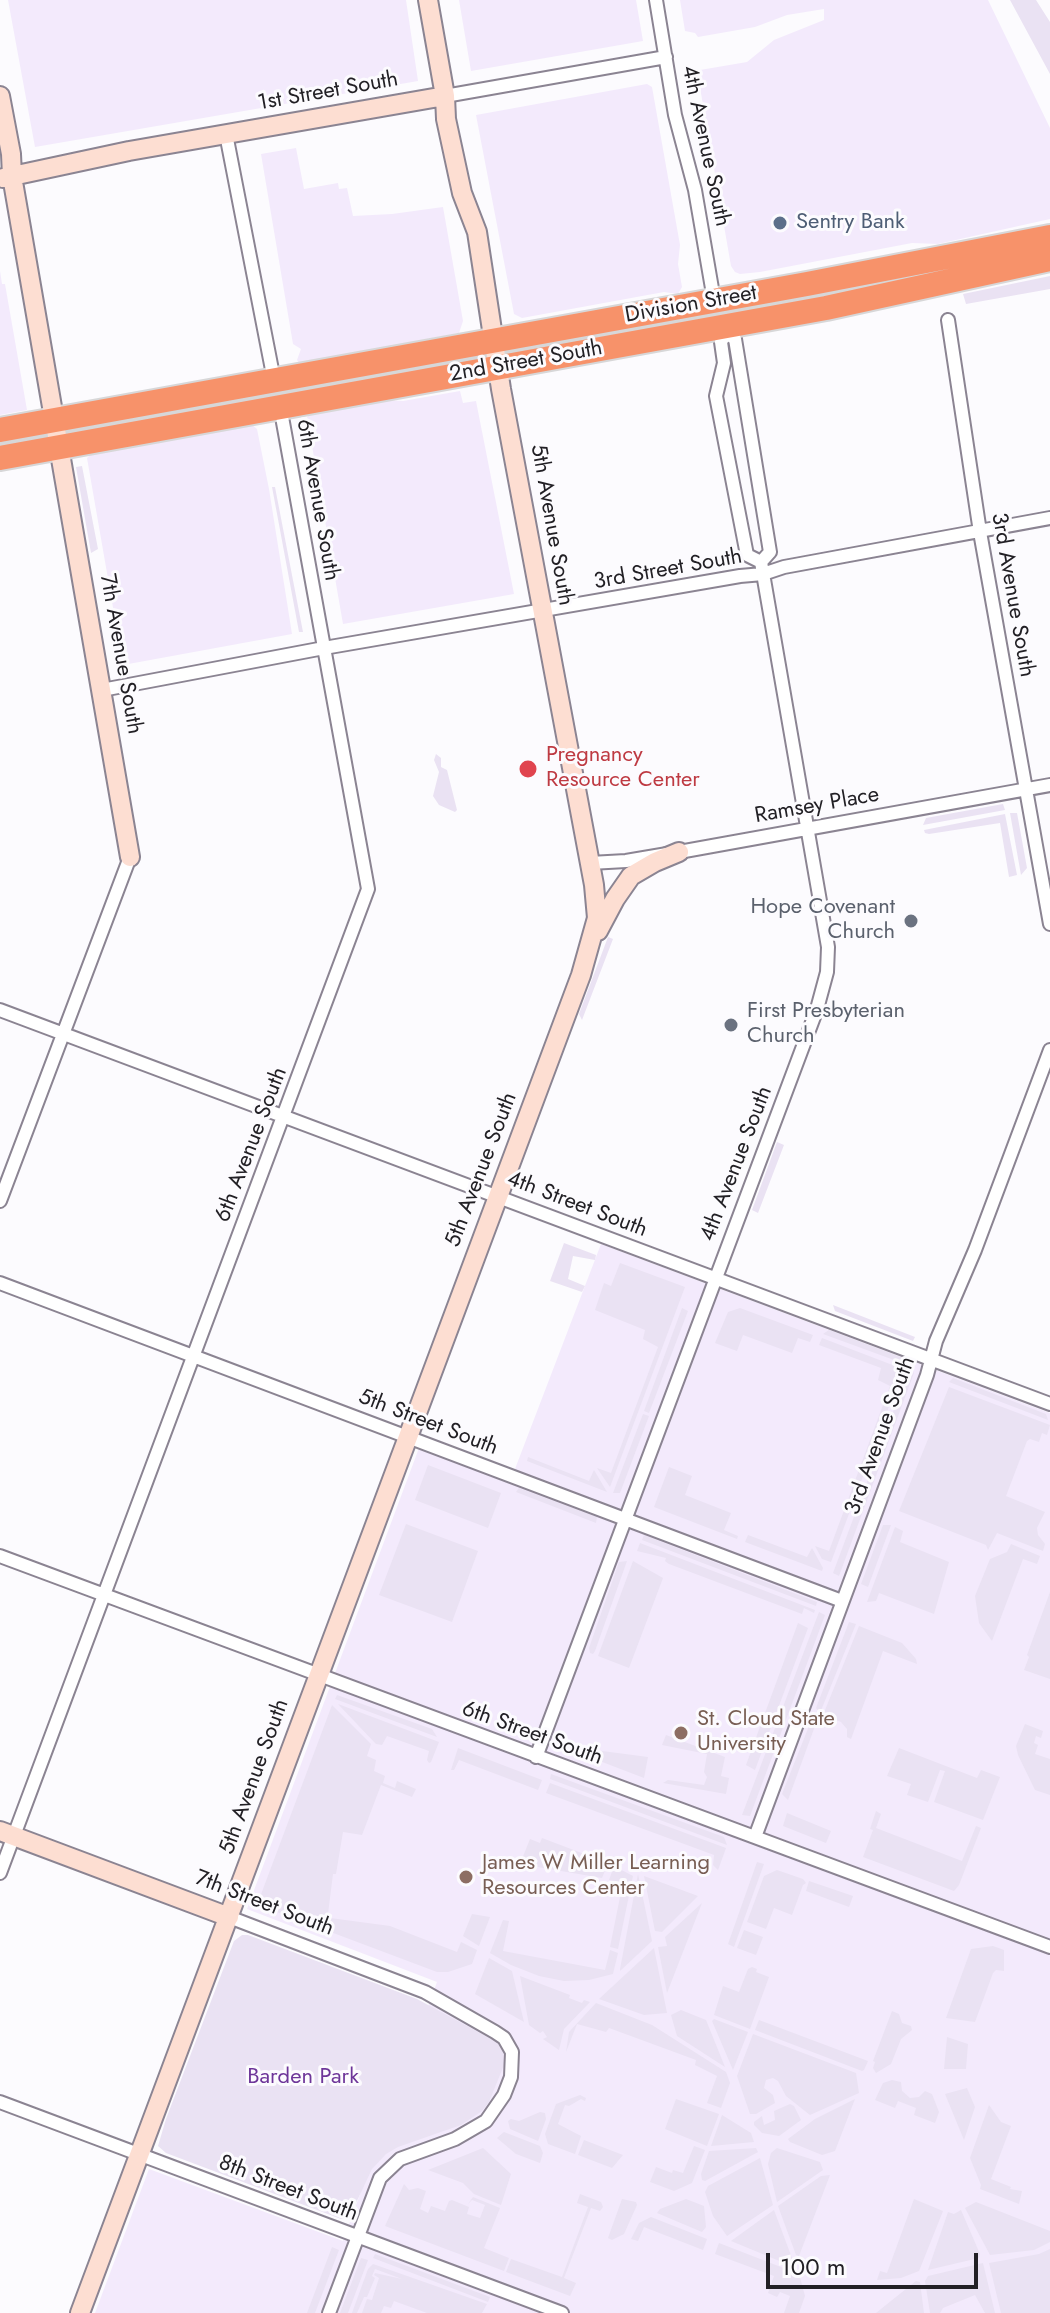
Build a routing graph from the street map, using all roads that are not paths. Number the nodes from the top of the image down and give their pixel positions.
1 (428, 0) edge
2 (656, 0) edge
3 (666, 57) junction
4 (0, 96) edge
5 (445, 96) junction
6 (226, 134) junction
7 (6, 177) edge
8 (1050, 237) edge
9 (1050, 259) edge
10 (714, 300) junction
11 (948, 320) dead end
12 (726, 329) junction
13 (494, 341) junction
14 (498, 367) junction
15 (274, 380) junction
16 (280, 406) junction
17 (55, 421) junction
18 (0, 430) edge
19 (60, 447) junction
20 (0, 458) edge
21 (1050, 518) edge
22 (980, 532) junction
23 (762, 568) junction
24 (542, 612) junction
25 (324, 648) junction
26 (102, 690) junction
27 (1050, 785) edge
28 (1026, 789) junction
29 (806, 828) junction
30 (679, 852) junction
31 (130, 857) joint
32 (590, 863) junction
33 (1050, 924) edge
34 (591, 944) junction
35 (0, 1010) edge
36 (64, 1034) junction
37 (1050, 1050) edge
38 (285, 1117) junction
39 (497, 1197) junction
40 (0, 1201) edge
41 (715, 1279) junction
42 (0, 1283) edge
43 (192, 1356) junction
44 (930, 1359) junction
45 (1050, 1404) edge
46 (408, 1437) junction
47 (624, 1518) junction
48 (0, 1556) edge
49 (103, 1595) junction
50 (842, 1601) junction
51 (317, 1675) junction
52 (536, 1757) junction
53 (7, 1834) edge
54 (755, 1837) junction
55 (0, 1873) edge
56 (229, 1917) junction
57 (1050, 1947) edge
58 (0, 2102) edge
59 (140, 2155) junction
60 (357, 2236) junction
61 (80, 2313) edge
62 (329, 2313) edge
63 (562, 2313) edge

1 - 5 street, 5th Avenue South
2 - 3 street, 4th Avenue South
3 - 5 street, 1st Street South
3 - 10 street, 4th Avenue South
4 - 7 street, 7th Avenue South
5 - 6 street, 1st Street South
5 - 13 street, 5th Avenue South
6 - 7 street, 1st Street South
6 - 15 street
7 - 17 street, 7th Avenue South
8 - 10 highway, Division Street
9 - 12 highway, 2nd Street South
10 - 13 highway, Division Street
11 - 22 street, 3rd Avenue South
12 - 14 highway, 2nd Street South
12 - 23 street, 4th Avenue South
12 - 23 street, 4th Avenue South
13 - 14 street, 5th Avenue South
13 - 15 highway, Division Street
14 - 16 highway, 2nd Street South
14 - 24 street, 5th Avenue South
15 - 17 highway, Division Street
16 - 19 highway, 2nd Street South
16 - 25 street, 6th Avenue South
17 - 18 highway, Division Street
17 - 19 street, 7th Avenue South
19 - 20 highway, 2nd Street South
19 - 26 street, 7th Avenue South
21 - 22 street, 3rd Street South
22 - 23 street, 3rd Street South
22 - 28 street, 3rd Avenue South
23 - 24 street, 3rd Street South
23 - 29 street, 4th Avenue South
24 - 25 street, 3rd Street South
24 - 32 street, 5th Avenue South
25 - 26 street, 3rd Street South
25 - 38 street, 6th Avenue South
26 - 31 street, 7th Avenue South
27 - 28 street, Ramsey Place
28 - 29 street, Ramsey Place
28 - 33 street, 3rd Avenue South
29 - 30 street, Ramsey Place
29 - 41 street, 4th Avenue South
30 - 32 street, Ramsey Place
30 - 34 street
31 - 36 street, 7th Avenue South
32 - 34 street, 5th Avenue South
34 - 39 street, 5th Avenue South
35 - 36 street, 4th Street South
36 - 38 street, 4th Street South
36 - 40 street, 7th Avenue South
37 - 44 street, 3rd Avenue South
38 - 39 street, 4th Street South
38 - 43 street, 6th Avenue South
39 - 41 street, 4th Street South
39 - 46 street, 5th Avenue South
41 - 44 street, 4th Street South
41 - 47 street, 4th Avenue South
42 - 43 street, 5th Street South
43 - 46 street, 5th Street South
43 - 49 street, 6th Avenue South
44 - 45 street, 4th Street South
44 - 50 street, 3rd Avenue South
46 - 47 street, 5th Street South
46 - 51 street, 5th Avenue South
47 - 50 street, 5th Street South
47 - 52 street, 4th Avenue South
48 - 49 street, 6th Street South
49 - 51 street, 6th Street South
49 - 53 street, 6th Avenue South
50 - 54 street, 3rd Avenue South
51 - 52 street, 6th Street South
51 - 56 street, 5th Avenue South
52 - 54 street, 6th Street South
53 - 55 street, 6th Avenue South
53 - 56 street, 7th Street South
54 - 57 street, 6th Street South
56 - 59 street, 5th Avenue South
56 - 60 street, 7th Street South
58 - 59 street, 8th Street South
59 - 60 street, 8th Street South
59 - 61 street, 5th Avenue South
60 - 62 street
60 - 63 street, 8th Street South

